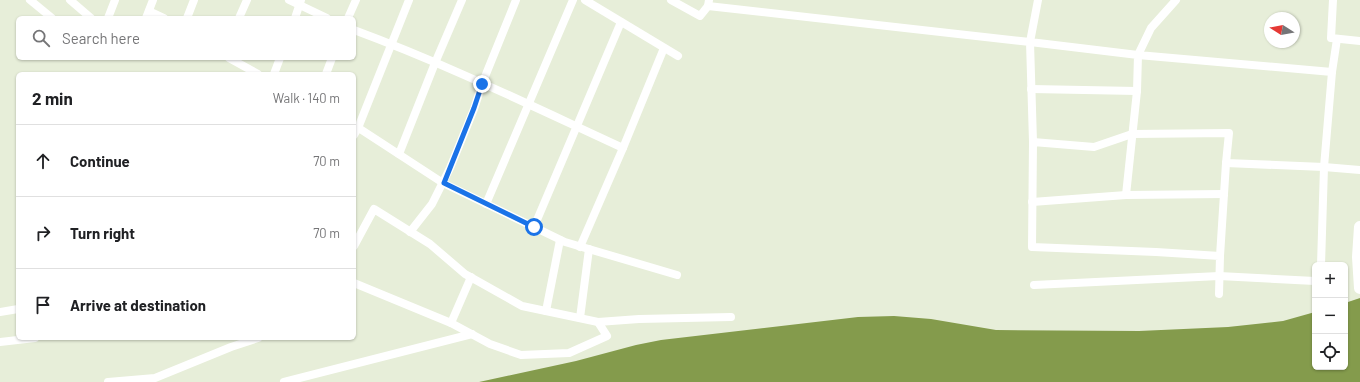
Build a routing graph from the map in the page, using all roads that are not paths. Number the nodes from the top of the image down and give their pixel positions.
1 (30, 0) edge
2 (115, 0) edge
3 (154, 0) edge
4 (194, 0) edge
5 (247, 0) edge
6 (289, 0) edge
7 (356, 0) edge
8 (409, 0) edge
9 (462, 0) edge
10 (516, 0) edge
11 (572, 0) edge
12 (585, 0) edge
13 (671, 0) edge
14 (1038, 0) edge
15 (1176, 0) edge
16 (1333, 0) edge
17 (74, 1) edge
18 (300, 3) edge
19 (708, 3) edge
20 (147, 14) edge
21 (50, 16) edge
22 (89, 16) edge
23 (109, 16) edge
24 (188, 16) edge
25 (241, 16) edge
26 (296, 16) edge
27 (323, 16) edge
28 (349, 16) edge
29 (622, 22) junction
30 (356, 31) edge
31 (1337, 39) junction
32 (1360, 41) edge
33 (1030, 42) junction
34 (391, 44) junction
35 (664, 48) junction
36 (1138, 55) junction
37 (678, 56) dead end
38 (233, 60) edge
39 (279, 60) edge
40 (331, 60) edge
41 (435, 63) junction
42 (254, 72) edge
43 (275, 72) edge
44 (327, 72) edge
45 (1332, 72) junction
46 (482, 84) junction
47 (1031, 88) junction
48 (1137, 91) junction
49 (529, 104) junction
50 (356, 126) edge
51 (577, 126) junction
52 (1132, 134) junction
53 (1033, 142) junction
54 (623, 148) junction
55 (399, 154) junction
56 (1226, 163) junction
57 (1324, 167) junction
58 (1360, 170) edge
59 (444, 183) junction
60 (1224, 194) junction
61 (1126, 195) junction
62 (1032, 202) junction
63 (486, 204) junction
64 (1360, 226) edge
65 (534, 227) junction
66 (410, 232) junction
67 (560, 240) junction
68 (356, 242) edge
69 (584, 248) junction
70 (1220, 256) junction
71 (1321, 262) edge
72 (677, 275) dead end
73 (1219, 276) junction
74 (471, 277) junction
75 (1312, 280) edge
76 (356, 285) edge
77 (1034, 285) dead end
78 (1360, 285) edge
79 (1360, 288) edge
80 (1219, 294) dead end
81 (16, 309) edge
82 (546, 311) junction
83 (0, 312) edge
84 (731, 317) dead end
85 (580, 318) junction
86 (598, 322) junction
87 (451, 323) junction
88 (472, 334) junction
89 (18, 340) edge
90 (252, 340) edge
91 (0, 342) edge
92 (108, 382) edge
93 (284, 382) edge

1 - 21 street
2 - 23 street
3 - 20 street
4 - 24 street
5 - 25 street
6 - 18 street
7 - 28 street
8 - 34 street
9 - 41 street
10 - 46 street
11 - 49 street
12 - 29 street
13 - 19 street
14 - 33 street
15 - 36 street
16 - 31 street
17 - 22 street
18 - 26 street
18 - 27 street
19 - 33 street
29 - 35 street
29 - 51 street
30 - 34 street
31 - 32 street
31 - 45 street
33 - 36 street
33 - 47 street
34 - 41 street
34 - 50 street
35 - 37 street
35 - 54 street
36 - 45 street
36 - 48 street
38 - 42 street
39 - 43 street
40 - 44 street
41 - 46 street
41 - 55 street
45 - 57 street
46 - 49 street
46 - 59 street
47 - 48 street
47 - 53 street
48 - 52 street
49 - 51 street
49 - 63 street
50 - 55 street
51 - 54 street
51 - 65 street
52 - 53 street
52 - 56 street
52 - 61 street
53 - 62 street
54 - 69 street
55 - 59 street
56 - 57 street
56 - 60 street
57 - 58 street
57 - 71 street
59 - 63 street
59 - 66 street
60 - 61 street
60 - 70 street
61 - 62 street
62 - 70 street
63 - 65 street
64 - 78 street
65 - 67 street
66 - 68 street
66 - 74 street
67 - 69 street
67 - 82 street
69 - 72 street
69 - 85 street
70 - 73 street
73 - 75 street
73 - 77 street
73 - 80 street
74 - 82 street
74 - 87 street
76 - 87 street
78 - 79 street
81 - 83 street
82 - 85 street
84 - 86 street
85 - 86 street
86 - 88 street
87 - 88 street
88 - 93 street
89 - 91 street
90 - 92 street

